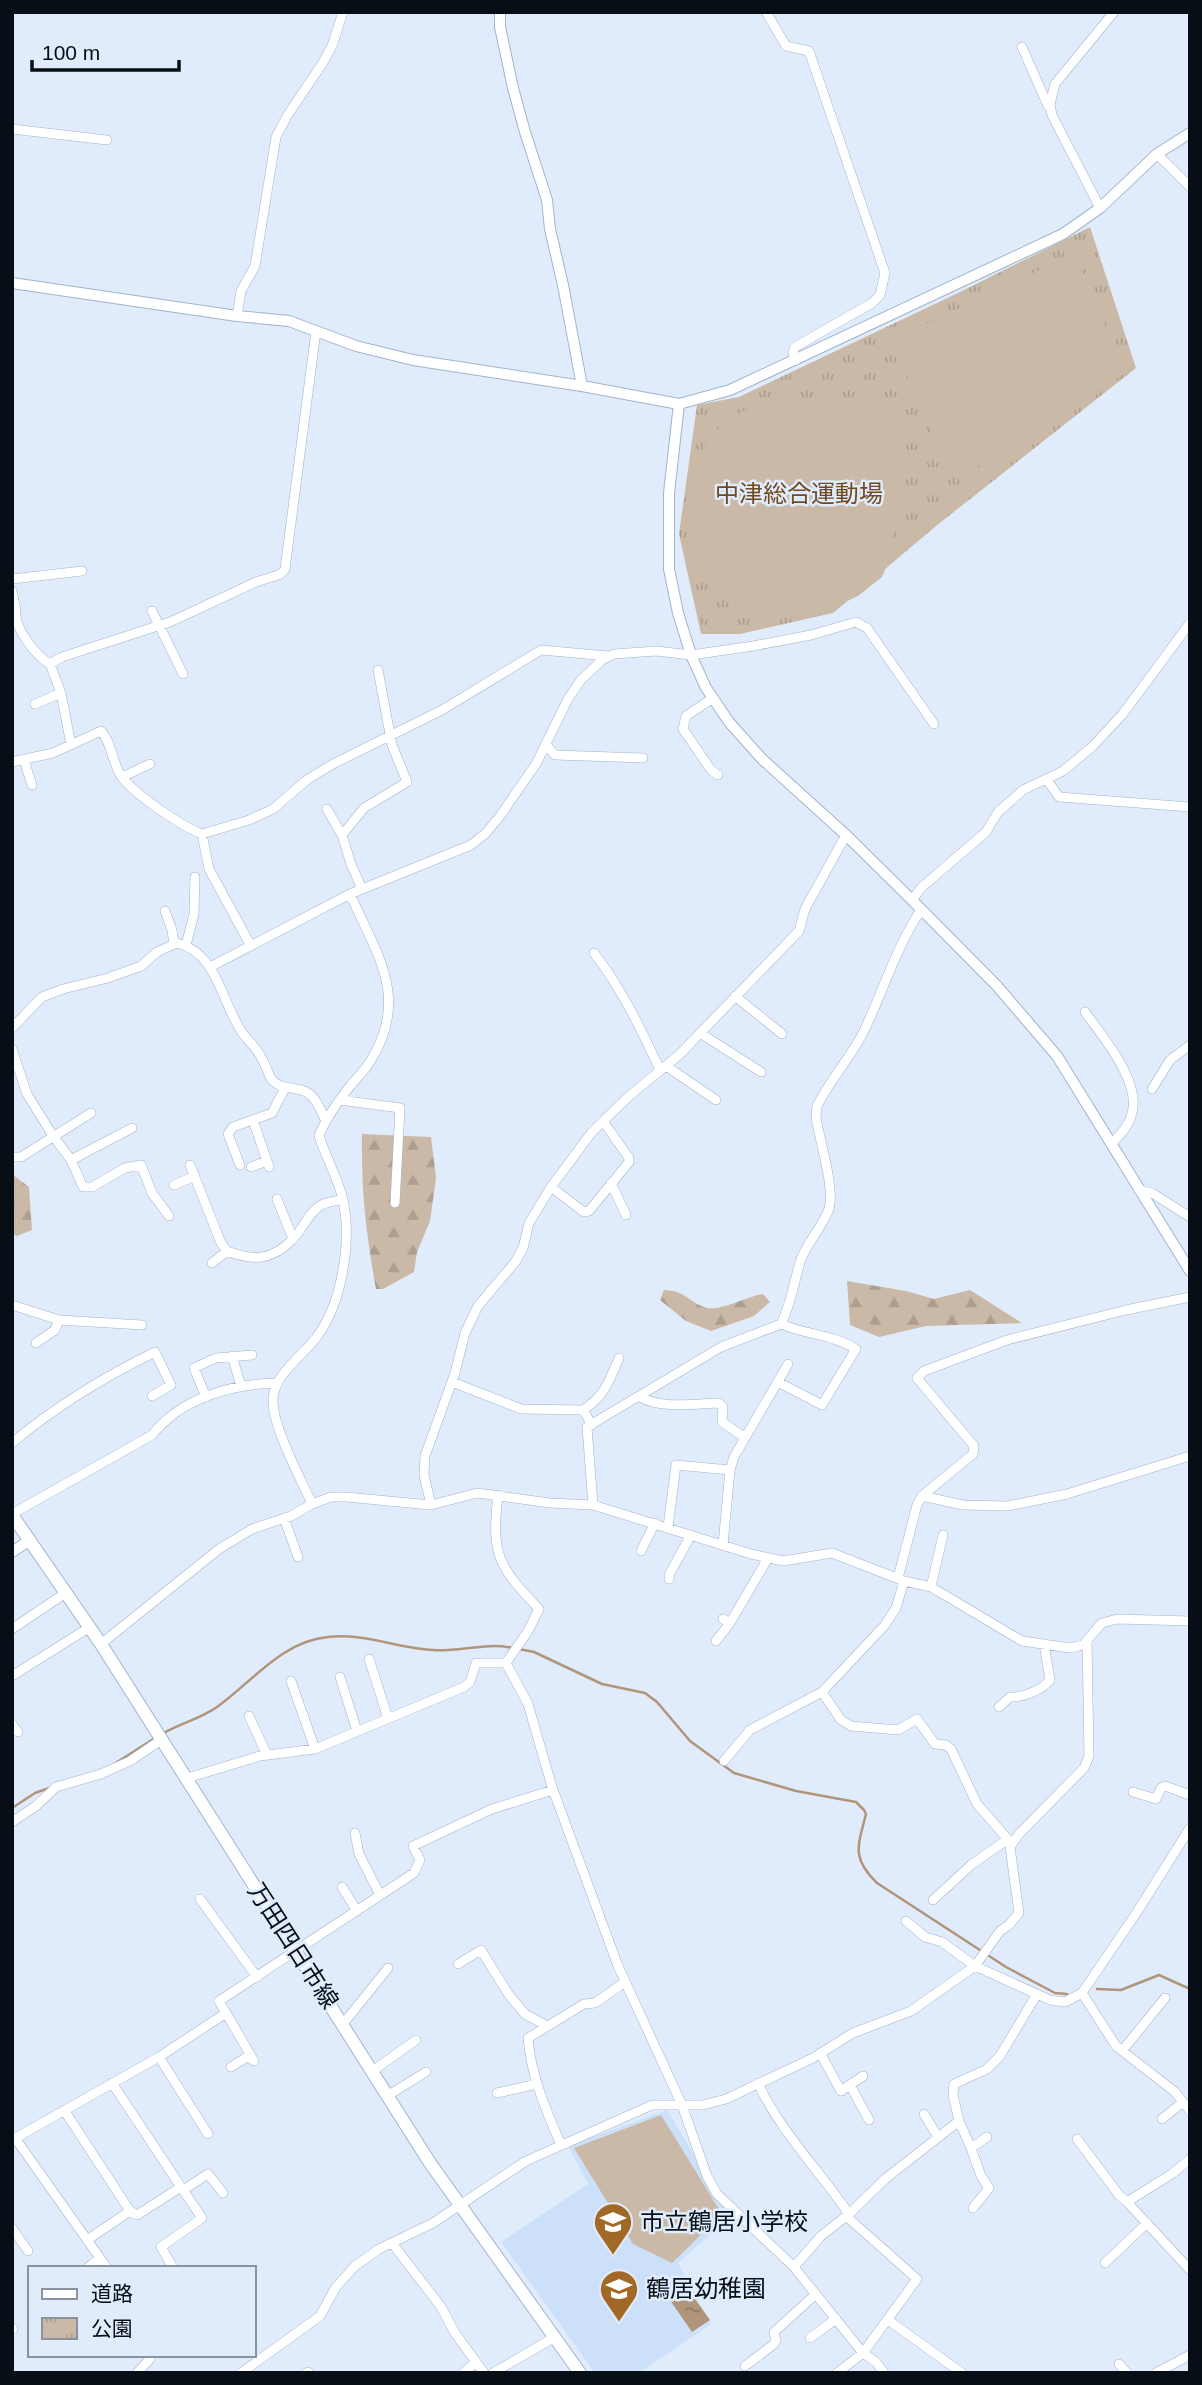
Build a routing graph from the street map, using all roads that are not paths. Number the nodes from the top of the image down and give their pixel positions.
1 (343, 12) edge
2 (500, 12) edge
3 (766, 12) edge
4 (1114, 12) edge
5 (1022, 47) dead end
6 (1052, 115) junction
7 (12, 129) edge
8 (1190, 134) edge
9 (107, 140) dead end
10 (1157, 154) junction
11 (1190, 187) edge
12 (1100, 208) junction
13 (12, 283) edge
14 (237, 316) junction
15 (316, 331) junction
16 (796, 360) junction
17 (582, 386) junction
18 (679, 404) junction
19 (82, 571) dead end
20 (12, 579) edge
21 (12, 591) edge
22 (14, 611) edge
23 (152, 611) dead end
24 (1190, 622) edge
25 (159, 626) junction
26 (691, 655) junction
27 (609, 657) junction
28 (50, 664) junction
29 (378, 670) dead end
30 (183, 674) dead end
31 (61, 693) junction
32 (713, 698) junction
33 (35, 704) dead end
34 (934, 724) dead end
35 (390, 735) junction
36 (71, 746) junction
37 (547, 746) junction
38 (643, 758) dead end
39 (24, 760) junction
40 (12, 762) edge
41 (150, 764) dead end
42 (718, 775) dead end
43 (122, 777) junction
44 (1047, 780) junction
45 (32, 785) dead end
46 (1190, 807) edge
47 (327, 809) dead end
48 (202, 834) junction
49 (342, 835) junction
50 (846, 835) junction
51 (195, 877) dead end
52 (362, 889) junction
53 (349, 894) junction
54 (912, 900) junction
55 (921, 910) junction
56 (165, 911) dead end
57 (174, 944) junction
58 (186, 945) junction
59 (251, 946) junction
60 (594, 953) dead end
61 (210, 967) junction
62 (735, 996) junction
63 (1085, 1012) dead end
64 (12, 1028) edge
65 (700, 1033) junction
66 (782, 1034) dead end
67 (1190, 1045) edge
68 (12, 1049) edge
69 (663, 1068) junction
70 (761, 1072) dead end
71 (285, 1088) junction
72 (1152, 1089) dead end
73 (340, 1100) junction
74 (716, 1100) dead end
75 (91, 1113) dead end
76 (253, 1120) junction
77 (326, 1121) junction
78 (603, 1121) junction
79 (132, 1128) dead end
80 (53, 1136) junction
81 (1111, 1144) junction
82 (12, 1157) edge
83 (71, 1160) junction
84 (190, 1165) dead end
85 (240, 1165) dead end
86 (251, 1167) dead end
87 (195, 1176) junction
88 (611, 1183) junction
89 (174, 1185) dead end
90 (551, 1187) junction
91 (1139, 1191) junction
92 (277, 1199) dead end
93 (343, 1199) junction
94 (395, 1203) dead end
95 (626, 1215) dead end
96 (169, 1216) dead end
97 (1190, 1217) edge
98 (293, 1239) junction
99 (227, 1251) junction
100 (212, 1263) dead end
101 (1190, 1271) edge
102 (1190, 1297) edge
103 (12, 1305) edge
104 (59, 1320) junction
105 (781, 1324) junction
106 (142, 1325) dead end
107 (36, 1343) dead end
108 (251, 1355) dead end
109 (232, 1356) junction
110 (620, 1358) dead end
111 (788, 1364) dead end
112 (778, 1381) junction
113 (452, 1382) junction
114 (277, 1383) junction
115 (241, 1386) junction
116 (152, 1396) dead end
117 (206, 1397) junction
118 (640, 1397) junction
119 (583, 1410) junction
120 (592, 1425) junction
121 (745, 1437) junction
122 (12, 1443) edge
123 (1190, 1456) edge
124 (730, 1470) junction
125 (498, 1495) junction
126 (922, 1496) junction
127 (312, 1504) junction
128 (431, 1504) junction
129 (593, 1505) junction
130 (12, 1515) edge
131 (284, 1518) junction
132 (654, 1523) junction
133 (668, 1527) junction
134 (691, 1535) junction
135 (943, 1535) dead end
136 (30, 1540) junction
137 (723, 1545) junction
138 (641, 1551) dead end
139 (12, 1552) edge
140 (298, 1557) dead end
141 (768, 1558) junction
142 (669, 1579) dead end
143 (901, 1580) junction
144 (931, 1587) junction
145 (67, 1592) junction
146 (1190, 1621) edge
147 (90, 1628) junction
148 (12, 1629) edge
149 (1087, 1641) junction
150 (716, 1642) dead end
151 (101, 1644) junction
152 (1044, 1644) junction
153 (369, 1659) dead end
154 (506, 1663) junction
155 (12, 1676) edge
156 (340, 1677) dead end
157 (291, 1681) dead end
158 (822, 1692) junction
159 (999, 1707) dead end
160 (249, 1716) dead end
161 (388, 1718) junction
162 (357, 1731) junction
163 (161, 1740) junction
164 (315, 1749) junction
165 (267, 1755) junction
166 (723, 1761) dead end
167 (187, 1778) junction
168 (553, 1790) junction
169 (1133, 1792) dead end
170 (1190, 1795) edge
171 (12, 1822) edge
172 (1190, 1828) edge
173 (355, 1833) dead end
174 (1010, 1841) junction
175 (342, 1886) dead end
176 (380, 1895) junction
177 (200, 1899) dead end
178 (933, 1900) dead end
179 (357, 1911) junction
180 (906, 1921) dead end
181 (296, 1952) junction
182 (458, 1964) dead end
183 (975, 1966) junction
184 (388, 1968) dead end
185 (257, 1977) junction
186 (625, 1982) junction
187 (1082, 1993) junction
188 (1037, 1994) junction
189 (1165, 1998) dead end
190 (226, 2013) junction
191 (343, 2024) junction
192 (547, 2026) junction
193 (416, 2040) dead end
194 (1122, 2052) junction
195 (820, 2053) junction
196 (159, 2057) junction
197 (231, 2067) dead end
198 (371, 2072) junction
199 (426, 2072) dead end
200 (863, 2076) dead end
201 (112, 2083) junction
202 (758, 2083) junction
203 (537, 2084) junction
204 (850, 2085) junction
205 (498, 2093) dead end
206 (387, 2096) junction
207 (1183, 2102) junction
208 (682, 2105) junction
209 (64, 2110) junction
210 (1190, 2111) edge
211 (924, 2113) dead end
212 (1161, 2119) dead end
213 (869, 2120) dead end
214 (959, 2121) junction
215 (208, 2134) dead end
216 (938, 2137) junction
217 (987, 2137) dead end
218 (14, 2139) edge
219 (1077, 2139) dead end
220 (561, 2145) junction
221 (971, 2148) junction
222 (1190, 2159) edge
223 (182, 2189) junction
224 (223, 2193) dead end
225 (1127, 2202) junction
226 (458, 2205) junction
227 (973, 2208) dead end
228 (130, 2211) junction
229 (847, 2215) junction
230 (1147, 2223) junction
231 (12, 2228) edge
232 (87, 2240) junction
233 (392, 2243) junction
234 (28, 2250) dead end
235 (100, 2258) junction
236 (1105, 2263) dead end
237 (90, 2266) edge
238 (106, 2266) edge
239 (172, 2266) edge
240 (794, 2267) junction
241 (1190, 2270) edge
242 (816, 2294) junction
243 (836, 2319) junction
244 (888, 2320) junction
245 (555, 2337) junction
246 (810, 2338) dead end
247 (863, 2353) junction
248 (1190, 2355) edge
249 (150, 2359) dead end
250 (476, 2362) junction
251 (1119, 2364) dead end
252 (745, 2366) dead end
253 (254, 2370) edge
254 (137, 2373) edge
255 (241, 2373) edge
256 (463, 2373) edge
257 (484, 2373) edge
258 (493, 2373) edge
259 (580, 2373) edge
260 (837, 2373) edge
261 (884, 2373) edge
262 (962, 2373) edge
263 (1127, 2373) edge
264 (1156, 2373) edge

1 - 14 street
2 - 17 street
3 - 16 street
4 - 6 street
5 - 6 street
6 - 12 street
7 - 9 street
8 - 10 street
10 - 11 street
10 - 12 street
12 - 16 street
13 - 14 street
14 - 15 street
15 - 17 street
15 - 25 street
16 - 18 street
17 - 18 street
18 - 26 street
19 - 20 street
21 - 22 street
22 - 28 street
23 - 25 street
24 - 44 street
25 - 28 street
25 - 30 street
26 - 27 street
26 - 32 street
26 - 34 street
27 - 35 street
27 - 37 street
28 - 31 street
29 - 35 street
31 - 33 street
31 - 36 street
32 - 42 street
32 - 50 street
35 - 48 street
35 - 49 street
36 - 39 street
36 - 43 street
37 - 38 street
37 - 52 street
39 - 40 street
39 - 45 street
41 - 43 street
43 - 48 street
44 - 46 street
44 - 54 street
47 - 49 street
48 - 59 street
49 - 52 street
50 - 54 street
50 - 62 street
51 - 58 street
52 - 53 street
53 - 59 street
53 - 73 street
54 - 55 street
55 - 81 street
55 - 105 street
56 - 57 street
57 - 58 street
57 - 64 street
58 - 61 street
59 - 61 street
60 - 69 street
61 - 71 street
62 - 65 street
62 - 66 street
63 - 81 street
65 - 69 street
65 - 70 street
67 - 72 street
68 - 80 street
69 - 74 street
69 - 78 street
71 - 76 street
71 - 77 street
73 - 77 street
73 - 94 street
75 - 80 street
76 - 85 street
76 - 86 street
77 - 93 street
78 - 88 street
78 - 90 street
79 - 83 street
80 - 82 street
80 - 83 street
81 - 91 street
83 - 96 street
84 - 87 street
87 - 89 street
87 - 99 street
88 - 90 street
88 - 95 street
90 - 113 street
91 - 97 street
91 - 101 street
92 - 98 street
93 - 98 street
93 - 114 street
98 - 99 street
99 - 100 street
102 - 126 street
103 - 104 street
104 - 106 street
104 - 107 street
105 - 112 street
105 - 118 street
108 - 109 street
109 - 115 street
109 - 117 street
110 - 119 street
111 - 112 street
112 - 121 street
113 - 119 street
113 - 128 street
114 - 115 street
114 - 127 street
115 - 117 street
116 - 122 street
117 - 130 street
118 - 120 street
118 - 121 street
119 - 120 street
120 - 129 street
121 - 124 street
123 - 126 street
124 - 133 street
124 - 137 street
125 - 128 street
125 - 129 street
125 - 154 street
126 - 143 street
127 - 128 street
127 - 131 street
129 - 132 street
130 - 136 main road, 万田四日市線
131 - 140 street
131 - 151 street
132 - 133 street
132 - 138 street
133 - 134 street
134 - 137 street
134 - 142 street
135 - 144 street
136 - 139 street
136 - 145 main road, 万田四日市線
137 - 141 street
141 - 143 street
141 - 150 street
143 - 144 street
143 - 158 street
144 - 152 street
145 - 147 main road, 万田四日市線
145 - 148 street
146 - 149 street
147 - 151 main road, 万田四日市線
147 - 155 street
149 - 152 street
149 - 174 street
151 - 163 main road, 万田四日市線
152 - 159 street
153 - 161 street
154 - 161 street
154 - 168 street
156 - 162 street
157 - 164 street
158 - 166 street
158 - 174 street
160 - 165 street
161 - 162 street
162 - 164 street
163 - 167 main road, 万田四日市線
163 - 171 street
164 - 165 street
165 - 167 street
167 - 181 main road, 万田四日市線
168 - 176 street
168 - 186 street
169 - 170 street
172 - 187 street
173 - 176 street
174 - 178 street
174 - 183 street
175 - 179 street
176 - 179 street
177 - 185 street
179 - 181 street
180 - 183 street
181 - 185 street
181 - 191 main road, 万田四日市線
182 - 192 street
183 - 188 street
183 - 195 street
184 - 191 street
185 - 190 street
186 - 192 street
186 - 208 street
187 - 188 street
187 - 194 street
188 - 214 street
189 - 194 street
190 - 196 street
190 - 197 street
191 - 198 main road, 万田四日市線
192 - 203 street
193 - 198 street
194 - 207 street
195 - 202 street
195 - 204 street
196 - 201 street
196 - 215 street
198 - 206 main road, 万田四日市線
199 - 206 street
200 - 204 street
201 - 209 street
201 - 223 street
202 - 208 street
202 - 229 street
203 - 205 street
203 - 220 street
204 - 213 street
206 - 226 main road, 万田四日市線
207 - 210 street
207 - 212 street
208 - 220 street
208 - 240 street
209 - 218 street
209 - 228 street
211 - 216 street
214 - 216 street
214 - 221 street
216 - 229 street
217 - 221 street
218 - 232 street
219 - 225 street
220 - 226 street
221 - 227 street
222 - 225 street
223 - 224 street
223 - 228 street
223 - 239 street
225 - 230 street
226 - 233 street
226 - 245 main road, 万田四日市線
228 - 232 street
229 - 240 street
229 - 244 street
230 - 236 street
230 - 241 street
231 - 234 street
232 - 235 street
233 - 250 street
233 - 253 street
235 - 237 street
235 - 238 street
240 - 242 street
242 - 243 street
242 - 252 street
243 - 246 street
243 - 247 street
244 - 247 street
244 - 262 street
245 - 258 street
245 - 259 main road, 万田四日市線
247 - 260 street
247 - 261 street
248 - 264 street
249 - 254 street
250 - 256 street
250 - 257 street
251 - 263 street
253 - 255 street

